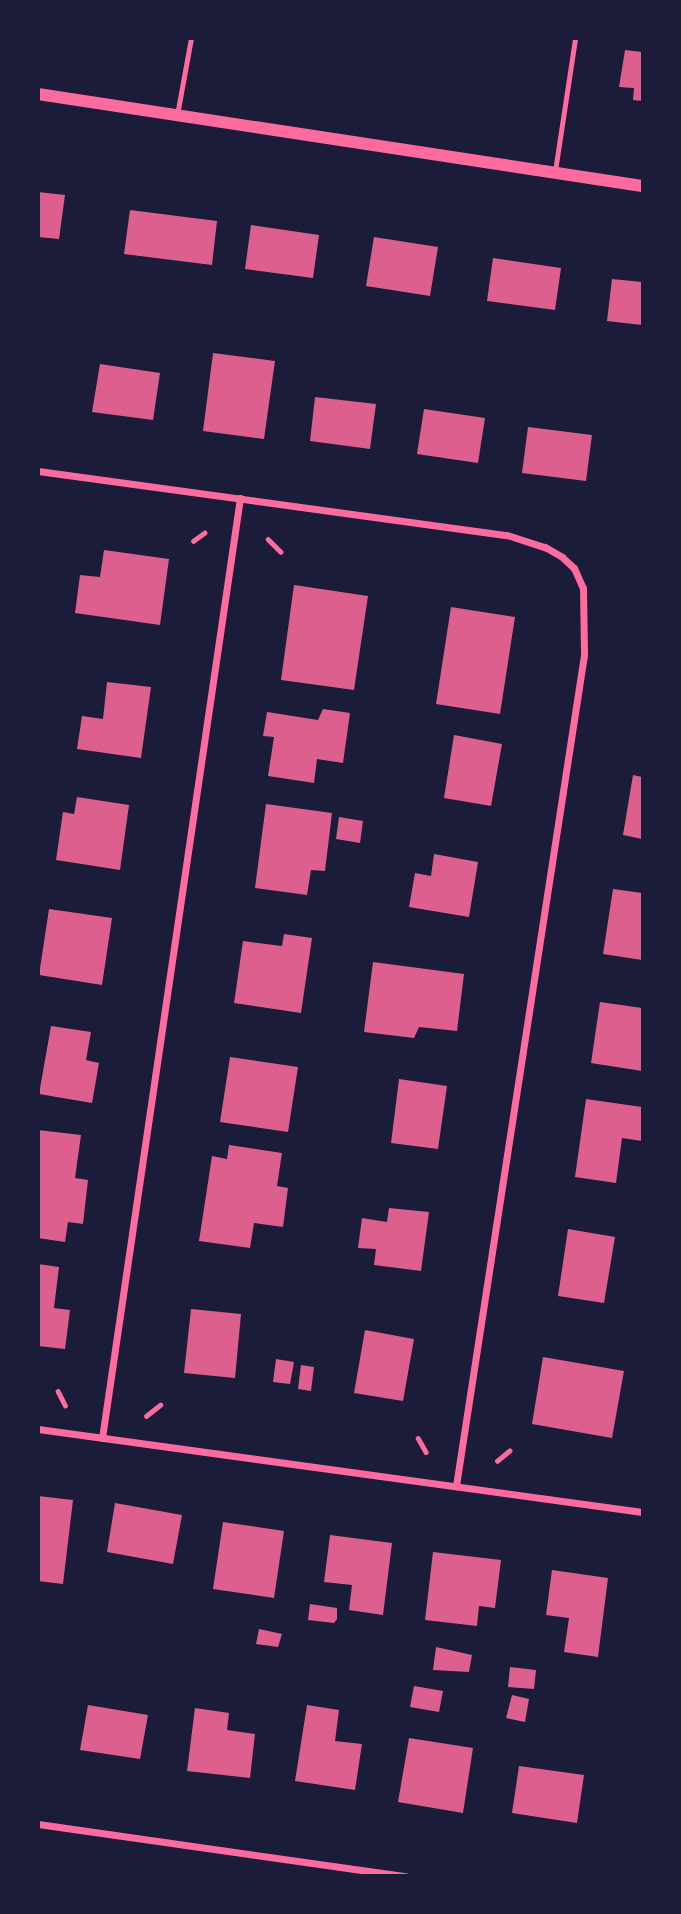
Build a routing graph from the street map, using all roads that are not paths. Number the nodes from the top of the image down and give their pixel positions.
1 (191, 38) edge
2 (575, 38) edge
3 (38, 94) edge
4 (177, 116) junction
5 (555, 174) junction
6 (642, 186) edge
7 (38, 471) edge
8 (240, 498) junction
9 (38, 1429) edge
10 (102, 1438) junction
11 (456, 1486) junction
12 (642, 1512) edge
13 (38, 1824) edge
14 (405, 1875) edge

1 - 4 lane
2 - 5 lane
3 - 4 street
4 - 5 street
5 - 6 street
7 - 8 street
8 - 10 street
8 - 11 street
9 - 10 street
10 - 11 street
11 - 12 street
13 - 14 street

